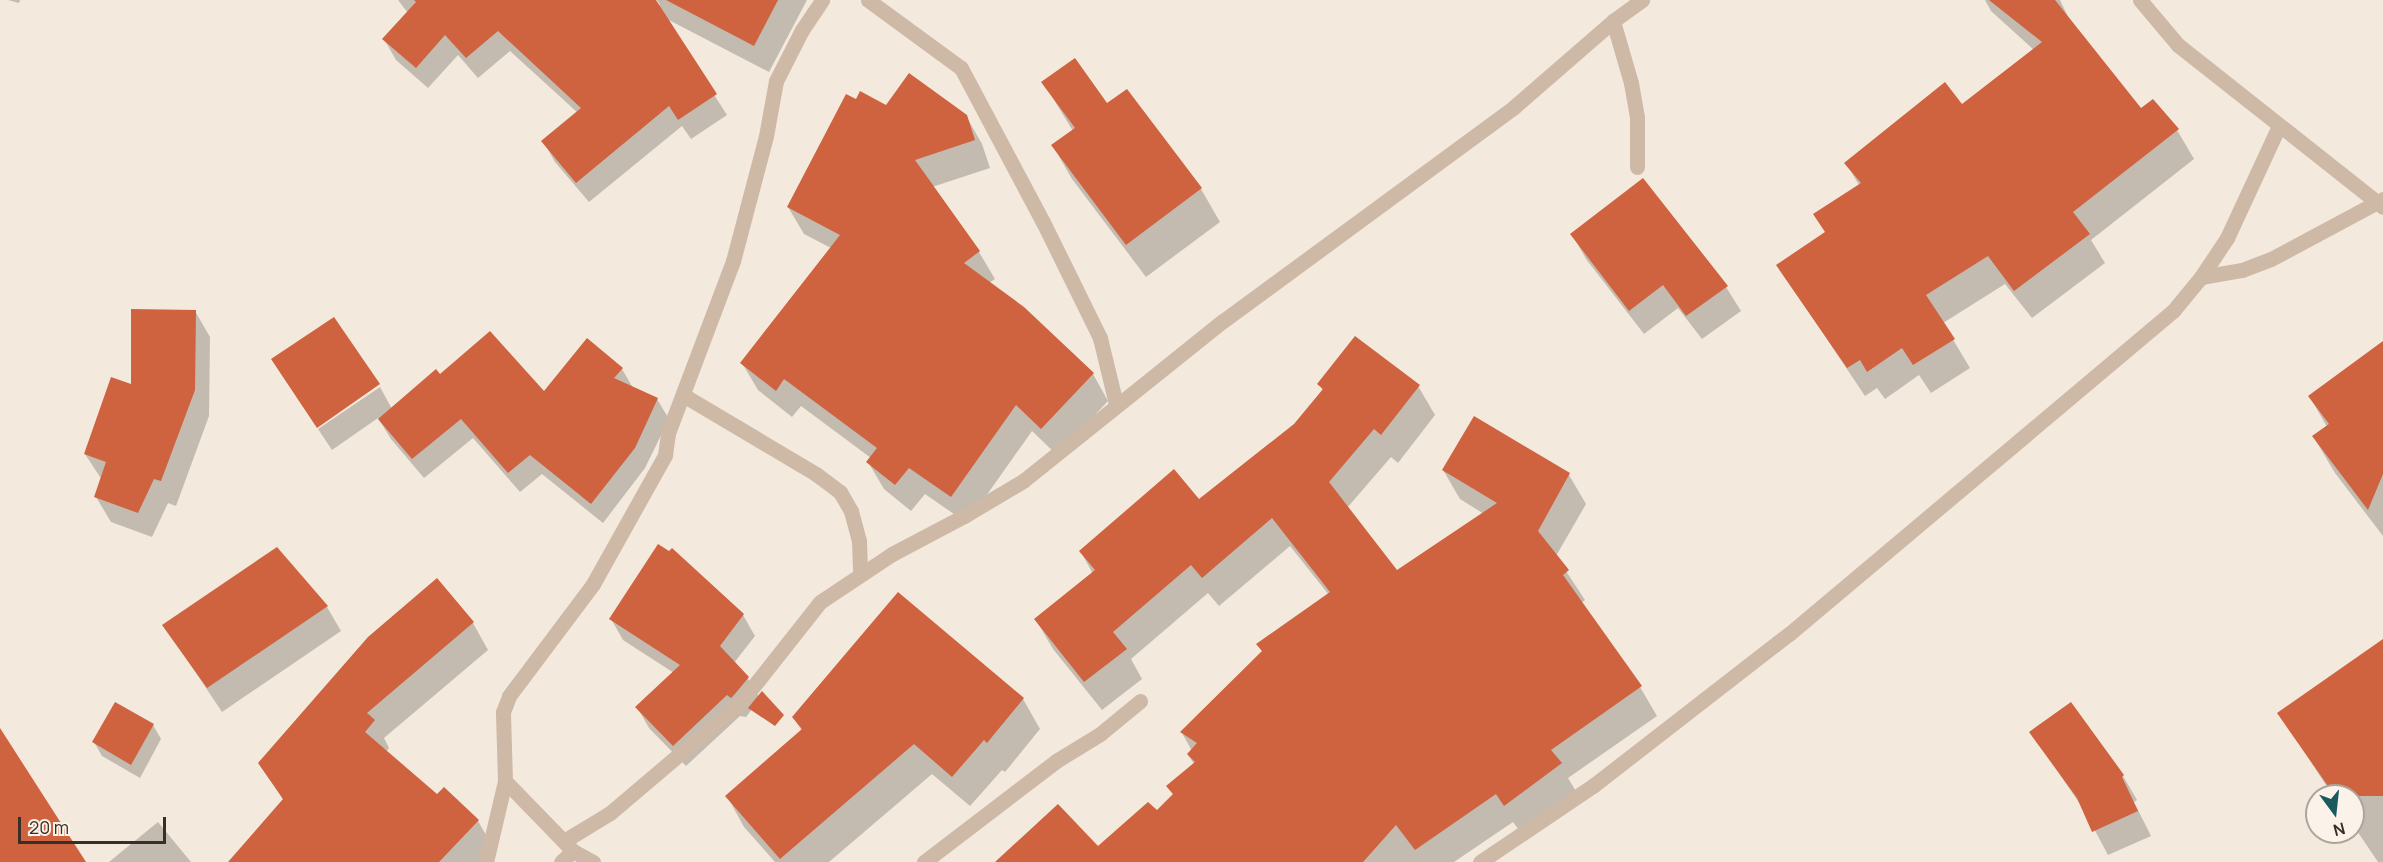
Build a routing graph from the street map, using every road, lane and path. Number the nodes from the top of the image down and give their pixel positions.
1 (822, 0) edge
2 (868, 0) edge
3 (1642, 0) edge
4 (2140, 0) edge
5 (1612, 21) junction
6 (2279, 126) junction
7 (1637, 167) dead end
8 (2382, 203) edge
9 (2201, 277) junction
10 (683, 395) junction
11 (1116, 404) junction
12 (860, 575) junction
13 (1140, 701) dead end
14 (505, 781) junction
15 (568, 846) junction
16 (486, 862) edge
17 (561, 862) edge
18 (593, 862) edge
19 (924, 862) edge
20 (1480, 862) edge

1 - 10 street
2 - 11 street
3 - 5 street
4 - 6 street
5 - 7 street
5 - 11 street
6 - 8 street
6 - 9 street
8 - 9 street
9 - 20 street
10 - 12 street
10 - 14 street
11 - 12 street
12 - 15 street
13 - 19 street
14 - 15 street
14 - 16 street
15 - 17 street
15 - 18 street

